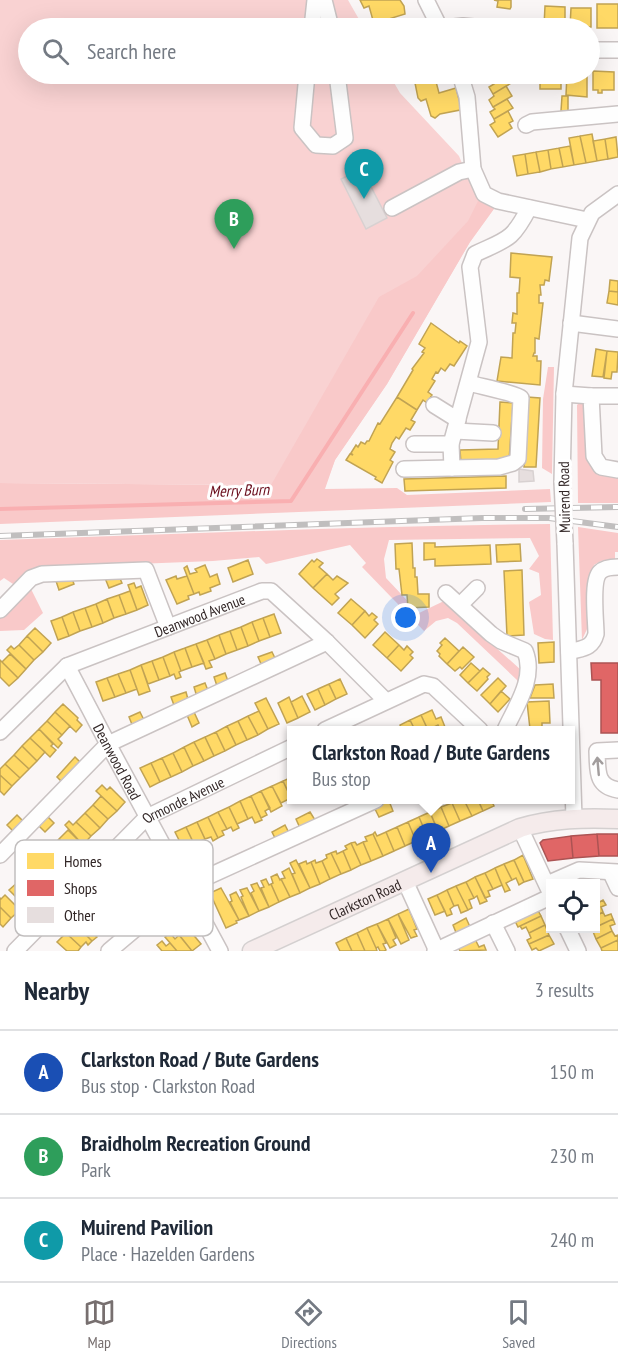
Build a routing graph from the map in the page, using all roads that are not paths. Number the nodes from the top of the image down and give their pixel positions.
1 (315, 0) edge
2 (324, 0) edge
3 (426, 0) edge
4 (313, 18) edge
5 (328, 18) edge
6 (435, 18) edge
7 (600, 50) edge
8 (618, 50) edge
9 (306, 84) edge
10 (338, 84) edge
11 (463, 84) edge
12 (618, 114) edge
13 (526, 125) dead end
14 (473, 169) junction
15 (618, 194) edge
16 (392, 208) dead end
17 (529, 208) junction
18 (587, 219) junction
19 (570, 323) junction
20 (618, 329) edge
21 (469, 382) junction
22 (564, 394) junction
23 (591, 396) junction
24 (618, 396) edge
25 (434, 405) dead end
26 (455, 432) junction
27 (493, 433) dead end
28 (414, 444) dead end
29 (452, 468) junction
30 (404, 469) dead end
31 (618, 470) edge
32 (618, 567) edge
33 (477, 588) dead end
34 (446, 593) dead end
35 (460, 605) junction
36 (0, 610) edge
37 (168, 627) junction
38 (327, 642) junction
39 (569, 652) junction
40 (68, 666) junction
41 (386, 701) junction
42 (333, 726) edge
43 (476, 726) edge
44 (507, 726) edge
45 (571, 726) edge
46 (0, 732) edge
47 (108, 744) junction
48 (287, 749) edge
49 (618, 750) edge
50 (618, 790) edge
51 (367, 804) edge
52 (573, 804) edge
53 (147, 817) junction
54 (574, 818) junction
55 (618, 819) edge
56 (520, 828) junction
57 (124, 840) edge
58 (159, 840) edge
59 (0, 855) edge
60 (614, 872) edge
61 (213, 873) edge
62 (566, 879) edge
63 (405, 881) junction
64 (546, 884) edge
65 (618, 888) edge
66 (546, 893) edge
67 (494, 924) junction
68 (569, 933) edge
69 (30, 936) edge
70 (126, 936) edge
71 (212, 936) edge
72 (15, 951) edge
73 (109, 951) edge
74 (220, 951) edge
75 (252, 951) edge
76 (436, 951) edge
77 (507, 951) edge
78 (578, 951) edge

1 - 4 street
2 - 5 street
3 - 6 street
7 - 8 street
9 - 10 street
11 - 14 street
12 - 13 street
14 - 16 street
14 - 17 street
15 - 18 street
17 - 18 street
17 - 21 street
18 - 19 street, Muirend Road
19 - 20 street
19 - 22 street, Muirend Road
21 - 26 street
21 - 29 street
22 - 23 street
22 - 39 street, Muirend Road, bridge
23 - 24 street
23 - 31 street
25 - 26 street
26 - 27 street
26 - 28 street
26 - 29 street
29 - 30 street
32 - 39 street
33 - 35 street
34 - 35 street
35 - 44 street
36 - 37 street
37 - 38 street, Deanwood Avenue
37 - 40 street, Deanwood Avenue
38 - 41 street, Deanwood Avenue
38 - 47 street
39 - 45 street, Muirend Road
40 - 46 street, Deanwood Avenue
40 - 47 street, Deanwood Road
41 - 42 street
41 - 43 street
47 - 53 street, Deanwood Road
47 - 59 street
48 - 53 street, Ormonde Avenue
50 -> 49 street
51 - 61 street
52 - 54 street, Muirend Road
53 - 57 street, Ormonde Avenue
53 - 58 street, Deanwood Road
54 - 55 main road, Clarkston Road
54 - 56 main road, Clarkston Road
56 - 63 main road, Clarkston Road
56 - 64 street
60 - 62 street
60 - 65 street
63 - 75 main road, Clarkston Road
63 - 76 street
66 - 67 street
67 - 76 street
67 - 77 street
68 - 78 street
69 - 72 street, Ormonde Avenue
70 - 73 street
71 - 74 street, Deanwood Road

